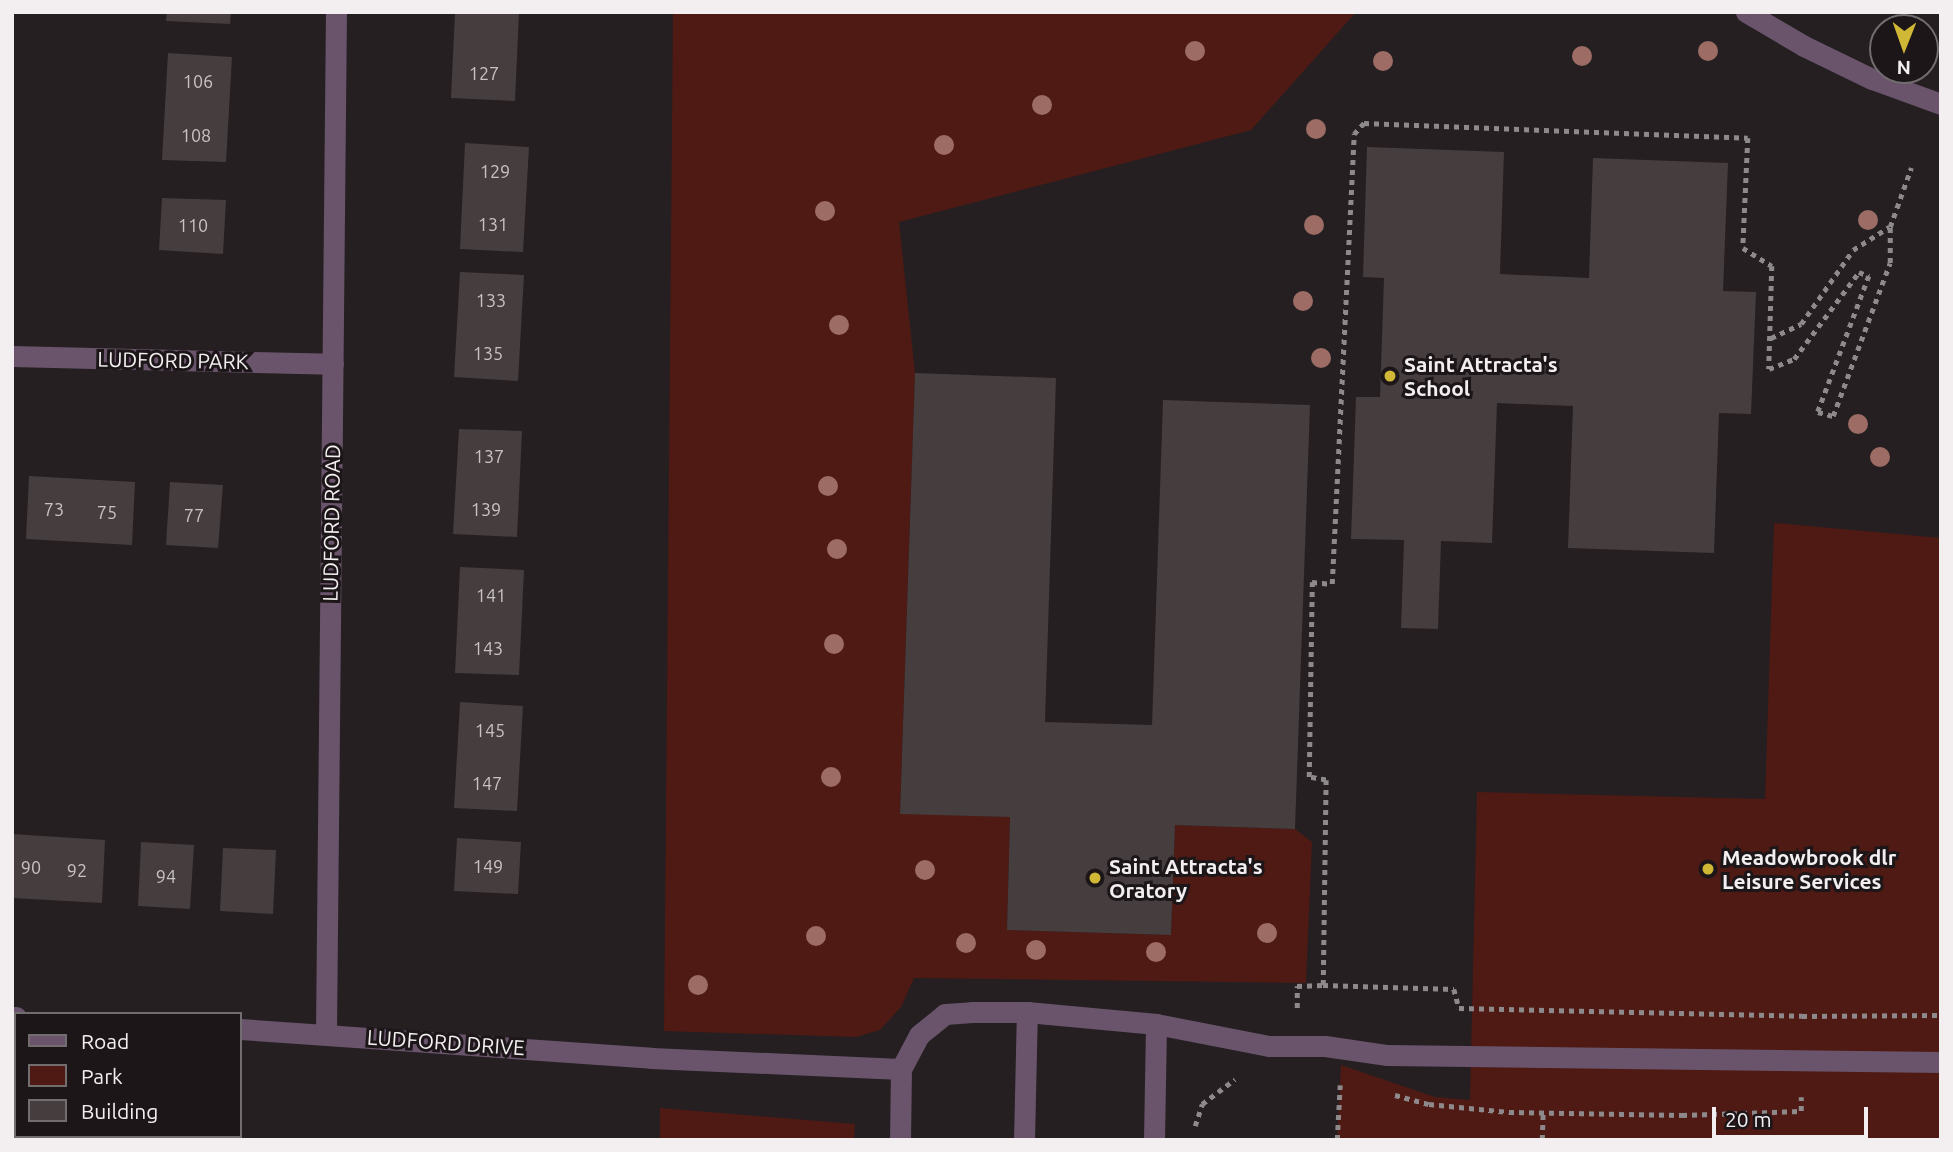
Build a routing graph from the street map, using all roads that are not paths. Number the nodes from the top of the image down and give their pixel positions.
1 (336, 12) edge
2 (1746, 12) edge
3 (1941, 104) edge
4 (12, 356) edge
5 (333, 364) junction
6 (1027, 1012) junction
7 (1156, 1024) junction
8 (242, 1028) edge
9 (326, 1033) junction
10 (1941, 1062) edge
11 (901, 1069) junction
12 (900, 1140) edge
13 (1024, 1140) edge
14 (1154, 1140) edge

1 - 5 street, LUDFORD ROAD
2 - 3 street
4 - 5 street, LUDFORD PARK
5 - 9 street, LUDFORD ROAD
6 - 7 street
6 - 11 street
6 - 13 street
7 - 10 street
7 - 14 street
8 - 9 street, LUDFORD DRIVE
9 - 11 street, LUDFORD DRIVE
11 - 12 street

